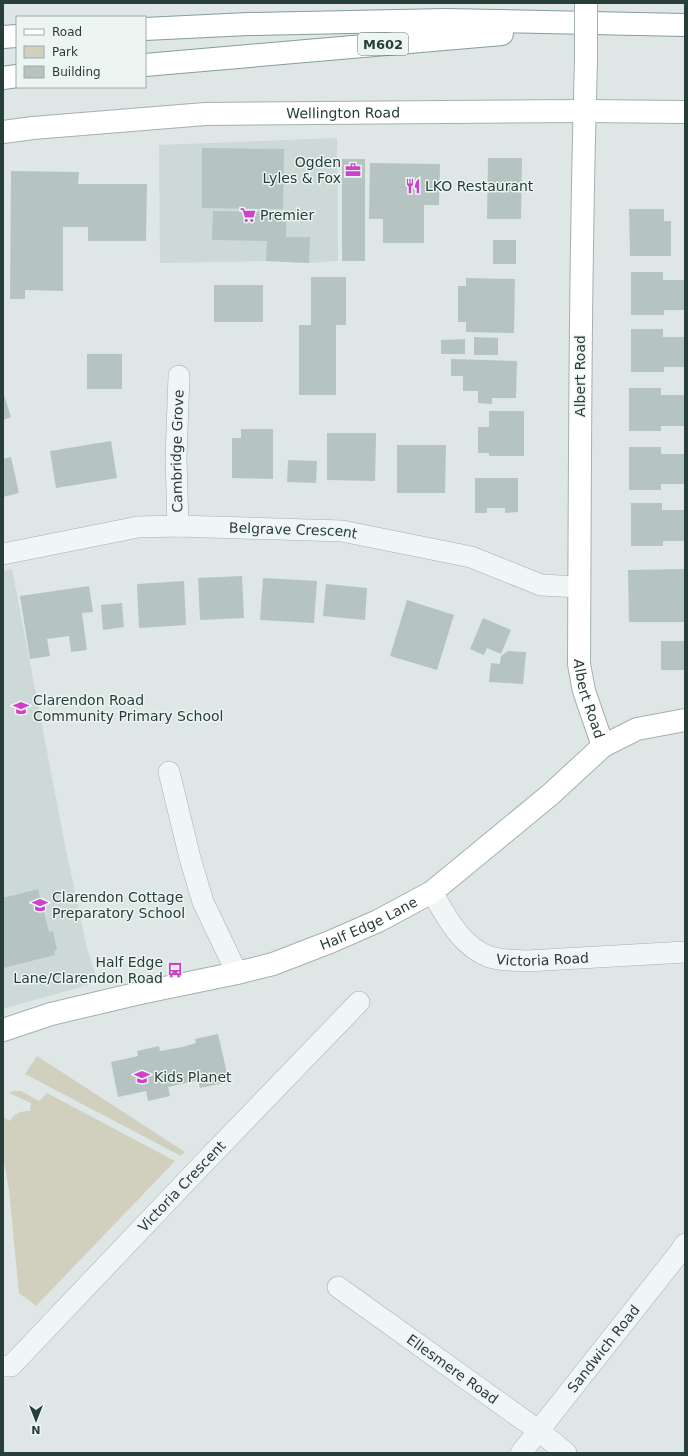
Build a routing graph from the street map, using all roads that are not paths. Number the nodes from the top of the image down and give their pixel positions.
1 (586, 3) edge
2 (621, 23) junction
3 (685, 25) edge
4 (146, 29) edge
5 (16, 36) edge
6 (3, 37) edge
7 (146, 65) edge
8 (16, 76) edge
9 (3, 78) edge
10 (584, 111) junction
11 (685, 112) edge
12 (3, 132) edge
13 (179, 376) dead end
14 (178, 526) junction
15 (3, 554) edge
16 (579, 587) junction
17 (685, 720) edge
18 (603, 746) junction
19 (169, 772) dead end
20 (432, 892) junction
21 (685, 952) edge
22 (237, 973) junction
23 (359, 1002) dead end
24 (3, 1030) edge
25 (685, 1244) edge
26 (338, 1287) dead end
27 (3, 1366) edge
28 (539, 1431) junction
29 (521, 1453) edge
30 (566, 1453) edge

1 - 10 main road, Albert Road, bridge
2 - 3 main road, M602
2 - 4 main road, M602
2 - 7 main road, M602
5 - 6 main road
8 - 9 main road
10 - 11 main road, Wellington Road
10 - 12 main road, Wellington Road
10 - 16 main road, Albert Road
13 - 14 street, Cambridge Grove
14 - 15 street, Belgrave Crescent
14 - 16 street, Belgrave Crescent
16 - 18 main road, Albert Road
17 - 18 main road, Half Edge Lane
18 - 20 main road, Half Edge Lane
19 - 22 street
20 - 21 street, Victoria Road
20 - 22 main road, Half Edge Lane
22 - 24 main road, Half Edge Lane
23 - 27 street, Victoria Crescent
25 - 28 street, Sandwich Road
26 - 28 street, Ellesmere Road
28 - 29 street, Sandwich Road
28 - 30 street, Ellesmere Road

